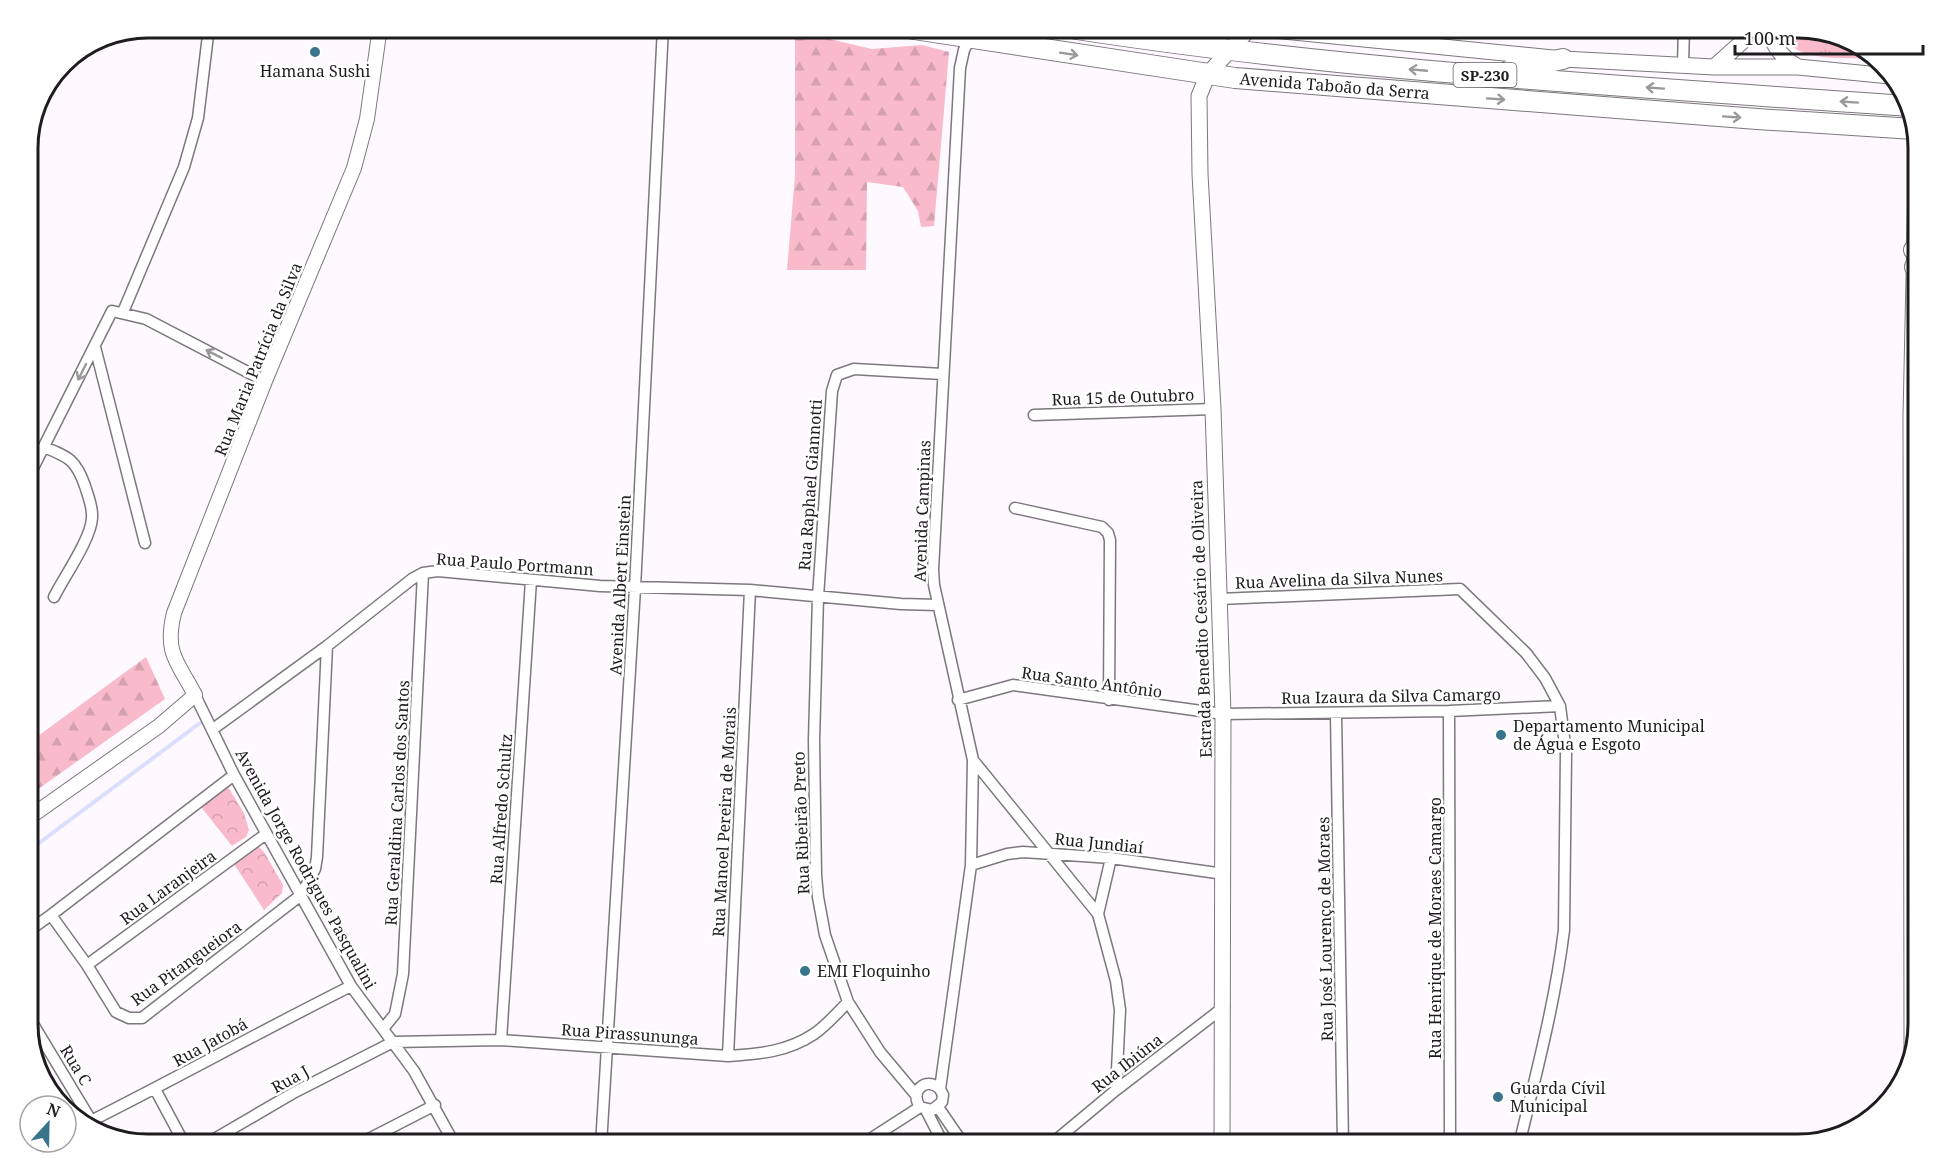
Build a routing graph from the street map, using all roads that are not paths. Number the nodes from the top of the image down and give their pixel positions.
1 (208, 38) edge
2 (378, 38) edge
3 (662, 38) edge
4 (970, 38) edge
5 (1001, 38) edge
6 (1136, 38) edge
7 (1155, 38) edge
8 (1239, 38) edge
9 (1404, 38) edge
10 (1684, 38) edge
11 (1745, 38) edge
12 (1768, 38) edge
13 (1771, 38) edge
14 (1149, 40) junction
15 (1228, 50) junction
16 (1563, 59) junction
17 (1683, 65) junction
18 (1714, 67) junction
19 (1756, 67) junction
20 (1798, 67) junction
21 (1449, 73) junction
22 (1880, 75) edge
23 (1204, 83) junction
24 (1899, 105) edge
25 (1905, 128) edge
26 (123, 312) junction
27 (95, 346) junction
28 (942, 374) junction
29 (266, 381) junction
30 (1212, 409) junction
31 (1034, 415) dead end
32 (44, 447) junction
33 (38, 459) edge
34 (1015, 508) dead end
35 (145, 543) dead end
36 (423, 573) junction
37 (531, 580) junction
38 (635, 588) junction
39 (750, 590) junction
40 (54, 597) dead end
41 (818, 597) junction
42 (1220, 598) junction
43 (938, 605) junction
44 (327, 646) junction
45 (195, 695) junction
46 (958, 700) junction
47 (1109, 700) junction
48 (1560, 706) junction
49 (1449, 711) junction
50 (1336, 712) junction
51 (1223, 714) junction
52 (213, 729) junction
53 (973, 760) junction
54 (234, 775) junction
55 (38, 811) edge
56 (266, 834) junction
57 (1048, 853) junction
58 (1111, 858) junction
59 (971, 865) junction
60 (1224, 874) junction
61 (301, 895) junction
62 (1098, 914) junction
63 (51, 915) junction
64 (38, 924) edge
65 (87, 965) junction
66 (351, 986) junction
67 (848, 1002) junction
68 (1224, 1007) junction
69 (383, 1029) junction
70 (38, 1034) edge
71 (501, 1040) junction
72 (393, 1042) junction
73 (608, 1048) junction
74 (729, 1056) junction
75 (155, 1089) junction
76 (940, 1089) junction
77 (1116, 1090) junction
78 (916, 1095) junction
79 (435, 1105) junction
80 (938, 1107) junction
81 (923, 1108) junction
82 (83, 1114) edge
83 (93, 1120) edge
84 (179, 1134) edge
85 (223, 1134) edge
86 (378, 1134) edge
87 (450, 1134) edge
88 (602, 1134) edge
89 (879, 1134) edge
90 (938, 1134) edge
91 (956, 1134) edge
92 (1063, 1134) edge
93 (1222, 1134) edge
94 (1343, 1134) edge
95 (1450, 1134) edge
96 (1522, 1134) edge

1 - 26 street
2 - 29 street, Rua Maria Patrícia da Silva
3 - 38 street, Avenida Albert Einstein
4 - 28 street, Avenida Campinas
5 -> 23 highway, Avenida Taboão da Serra / SP-230
6 - 14 highway, Avenida Taboão da Serra / SP-230
7 - 14 highway
8 - 15 main road
9 - 16 main road
10 - 17 street
11 - 18 main road
12 - 19 main road
13 - 20 main road
14 - 15 highway, Avenida Taboão da Serra / SP-230
21 -> 15 highway, Avenida Taboão da Serra / SP-230
15 - 23 main road
16 - 17 main road
16 - 21 highway
17 - 18 main road
18 - 19 main road
19 - 20 main road
20 - 22 main road
24 -> 21 highway, Avenida Taboão da Serra / SP-230
23 -> 25 highway, Avenida Taboão da Serra / SP-230
23 - 30 main road, Estrada Benedito Cesário de Oliveira
26 - 27 street
29 -> 26 street
27 -> 32 street
27 - 35 street
28 - 41 street, Rua Raphael Giannotti
28 - 43 street, Avenida Campinas
29 - 45 street, Rua Maria Patrícia da Silva
30 - 31 street, Rua 15 de Outubro
30 - 42 main road, Estrada Benedito Cesário de Oliveira
32 - 33 street
32 - 40 street
34 - 47 street
36 - 37 street, Rua Paulo Portmann
36 - 44 street, Rua Paulo Portmann
36 - 69 street, Rua Geraldina Carlos dos Santos
37 - 38 street, Rua Paulo Portmann
37 - 71 street, Rua Alfredo Schultz
38 - 39 street, Rua Paulo Portmann
38 - 73 street, Avenida Albert Einstein
39 - 41 street, Rua Paulo Portmann
39 - 74 street, Rua Manoel Pereira de Morais
41 - 43 street, Rua Paulo Portmann
41 - 67 street, Rua Ribeirão Preto
42 - 48 street, Rua Avelina da Silva Nunes
42 - 51 main road, Estrada Benedito Cesário de Oliveira
43 - 46 street, Avenida Campinas
44 - 52 street, Rua Paulo Portmann
44 - 61 street
45 - 52 street, Avenida Jorge Rodrigues Pasqualini
45 - 55 street
46 - 47 street, Rua Santo Antônio
46 - 53 street, Avenida Campinas
47 - 51 street, Rua Santo Antônio
48 - 49 street, Rua Izaura da Silva Camargo
48 - 96 street
49 - 50 street, Rua Izaura da Silva Camargo
49 - 95 street, Rua Henrique de Moraes Camargo
50 - 51 street, Rua Izaura da Silva Camargo
50 - 94 street, Rua José Lourenço de Moraes
51 - 60 main road, Estrada Benedito Cesário de Oliveira
52 - 54 street, Avenida Jorge Rodrigues Pasqualini
53 - 57 street
53 - 59 street, Avenida Campinas
54 - 56 street, Avenida Jorge Rodrigues Pasqualini
54 - 63 street
56 - 61 street, Avenida Jorge Rodrigues Pasqualini
56 - 65 street, Rua Laranjeira
57 - 58 street, Rua Jundiaí
57 - 59 street, Rua Jundiaí
57 - 62 street
58 - 60 street, Rua Jundiaí
58 - 62 street
59 - 76 street, Avenida Campinas
60 - 68 main road, Estrada Benedito Cesário de Oliveira
61 - 65 street, Rua Pitangueiora
61 - 66 street, Avenida Jorge Rodrigues Pasqualini
62 - 77 street
63 - 64 street
63 - 65 street, Rua Pitangueiora
66 - 69 street, Avenida Jorge Rodrigues Pasqualini
66 - 75 street, Rua Jatobá
67 - 74 street, Rua Pirassununga
67 - 78 street, Rua Ribeirão Preto
68 - 77 street, Rua Ibiúna
68 - 93 main road, Estrada Benedito Cesário de Oliveira
69 - 72 street, Avenida Jorge Rodrigues Pasqualini
70 - 82 street, Rua C
71 - 72 street, Rua Pirassununga
71 - 73 street, Rua Pirassununga
72 - 79 street, Avenida Jorge Rodrigues Pasqualini
72 - 85 street, Rua J
73 - 74 street, Rua Pirassununga
73 - 88 street, Avenida Albert Einstein
75 - 83 street, Rua Jatobá
75 - 84 street
76 - 78 street
76 - 80 street, Avenida Campinas
77 - 92 street, Rua Ibiúna
78 - 81 street
79 - 86 street
79 - 87 street, Avenida Jorge Rodrigues Pasqualini
80 - 81 street
80 - 91 street
81 - 89 street
81 - 90 street

